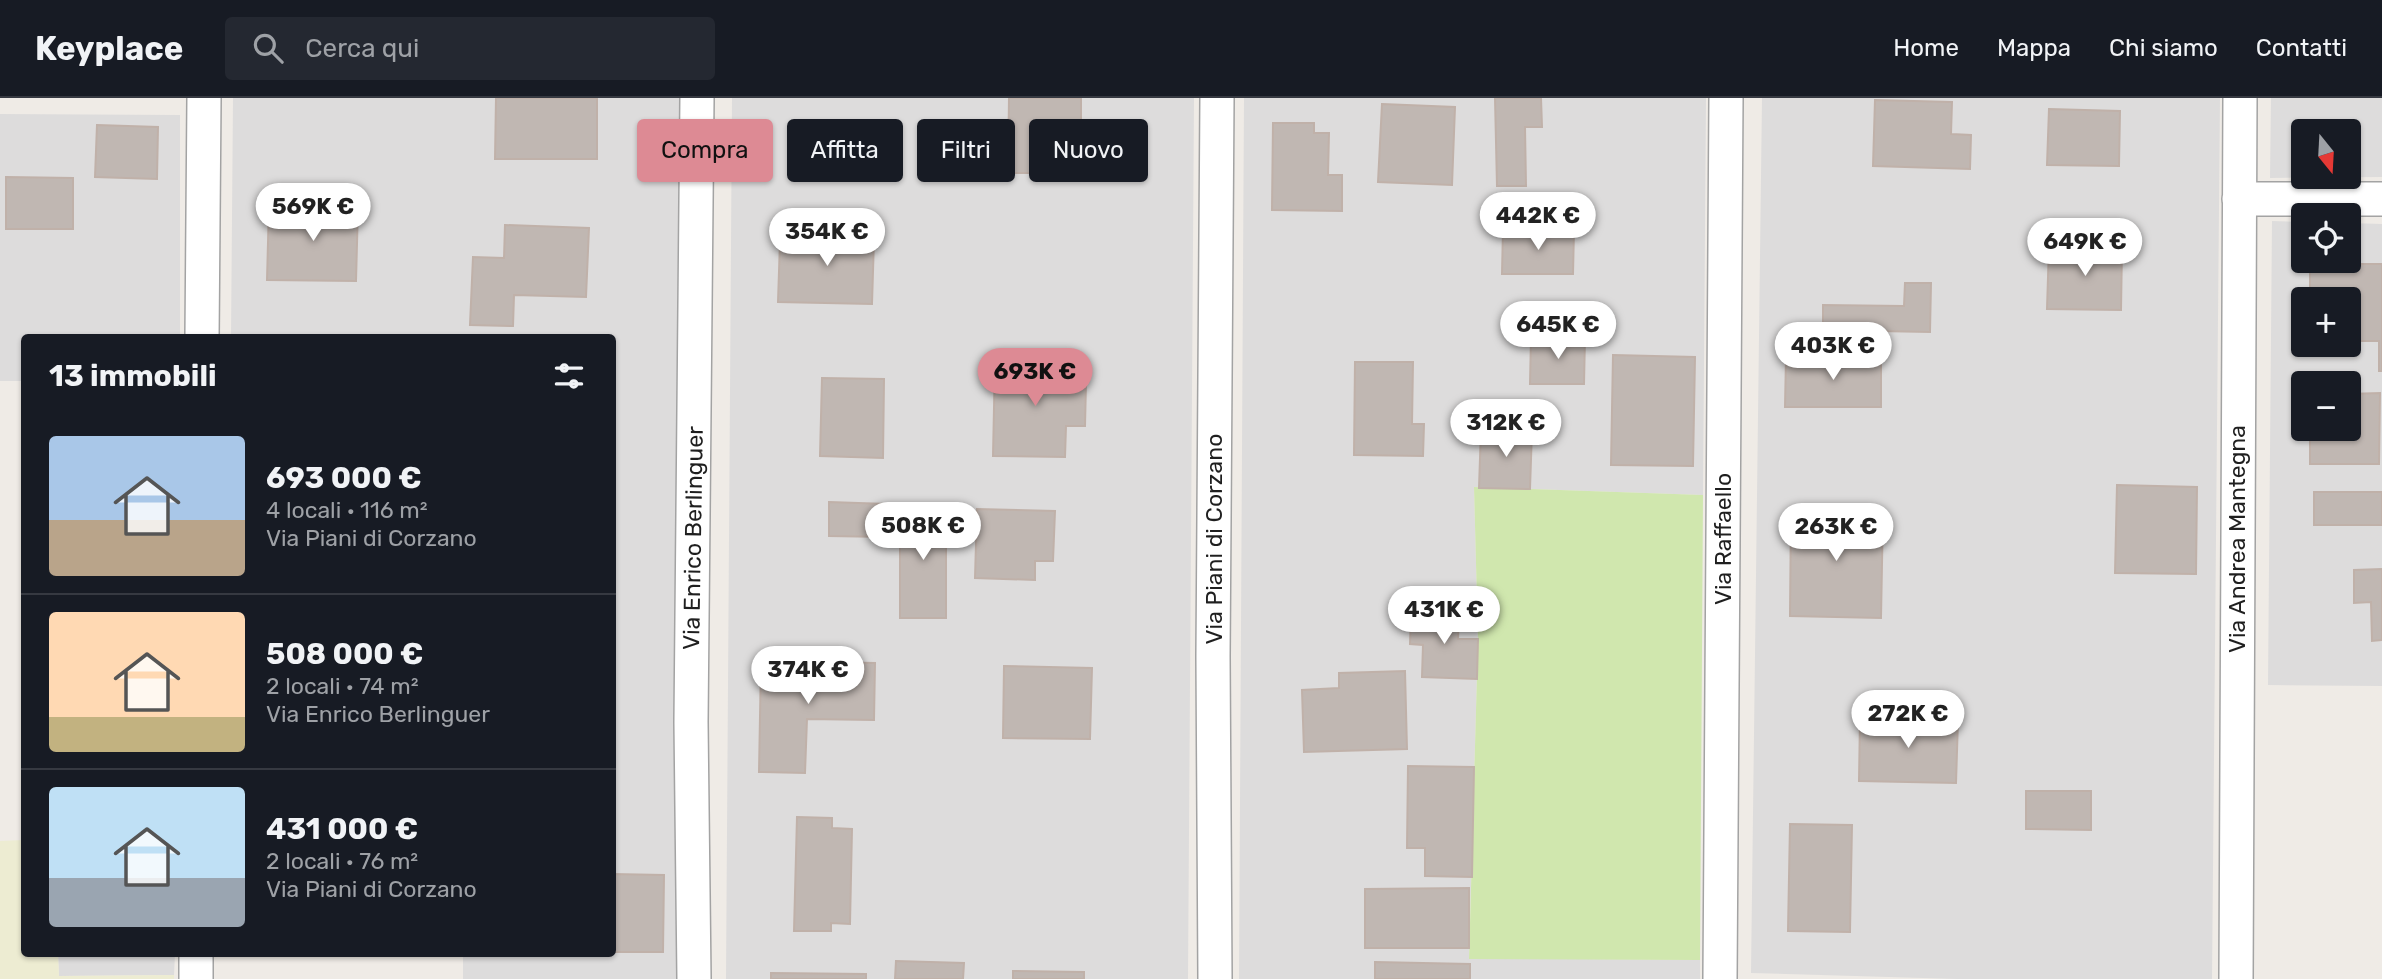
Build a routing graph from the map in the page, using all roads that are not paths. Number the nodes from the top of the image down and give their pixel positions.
1 (204, 98) edge
2 (697, 98) edge
3 (1217, 98) edge
4 (1726, 98) edge
5 (2240, 98) edge
6 (2239, 199) junction
7 (2382, 199) edge
8 (202, 334) edge
9 (197, 957) edge
10 (196, 979) edge
11 (694, 979) edge
12 (1214, 979) edge
13 (1720, 979) edge
14 (2236, 979) edge

1 - 8 street
2 - 11 street, Via Enrico Berlinguer
3 - 12 street, Via Piani di Corzano
4 - 13 street, Via Raffaello
5 - 6 street, Via Andrea Mantegna
6 - 7 street
6 - 14 street, Via Andrea Mantegna
9 - 10 street

